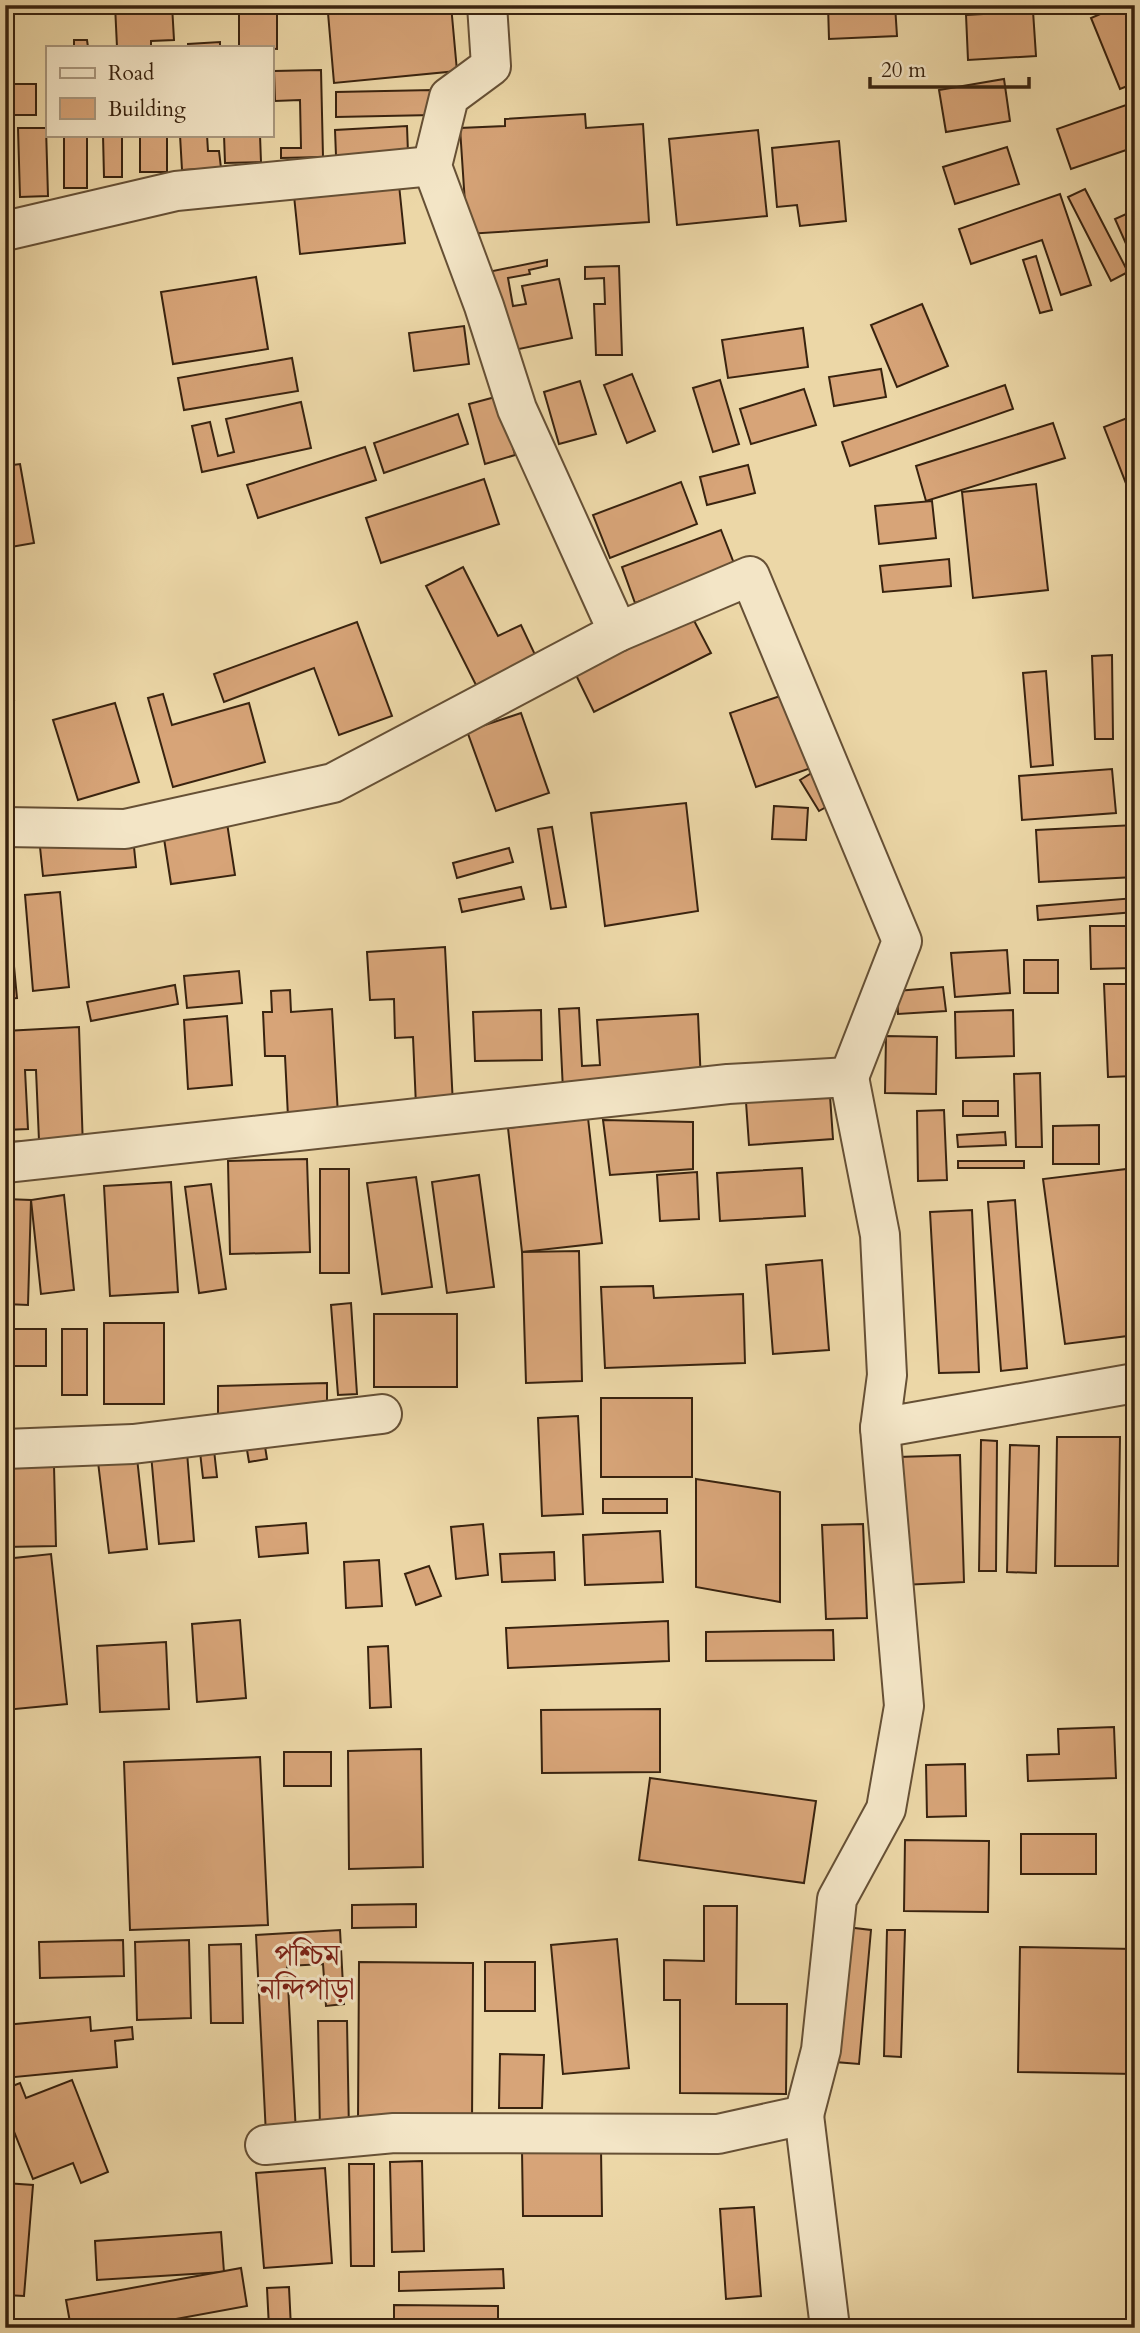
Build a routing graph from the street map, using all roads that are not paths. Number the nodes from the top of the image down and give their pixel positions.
1 (487, 5) edge
2 (432, 166) junction
3 (5, 231) edge
4 (618, 632) junction
5 (5, 827) edge
6 (849, 1077) junction
7 (5, 1163) edge
8 (1135, 1382) edge
9 (382, 1414) dead end
10 (880, 1428) junction
11 (5, 1448) edge
12 (804, 2115) junction
13 (265, 2145) dead end
14 (830, 2328) edge

1 - 2 street
2 - 3 street
2 - 4 street
4 - 5 street
4 - 6 street
6 - 7 street
6 - 10 street
8 - 10 street
9 - 11 street
10 - 12 street
12 - 13 street
12 - 14 street

